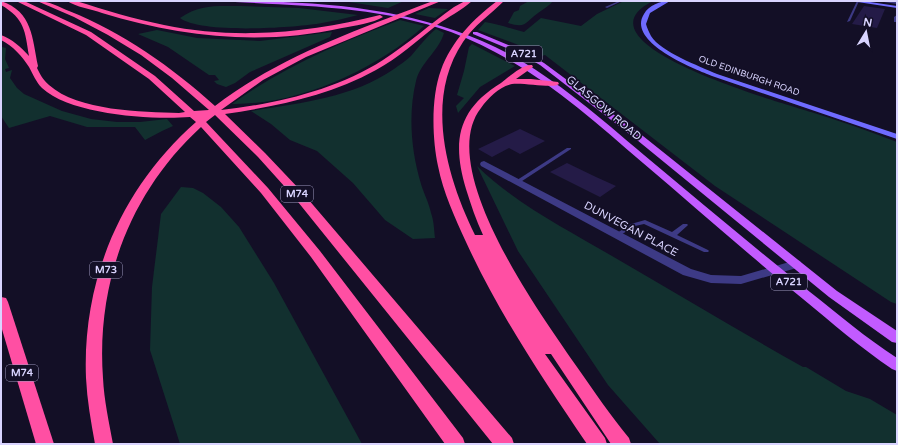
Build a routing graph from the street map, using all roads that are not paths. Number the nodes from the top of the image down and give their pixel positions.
1 (19, 1) edge
2 (40, 1) edge
3 (70, 1) edge
4 (234, 1) edge
5 (306, 1) edge
6 (425, 1) edge
7 (438, 1) edge
8 (469, 1) edge
9 (501, 1) edge
10 (621, 1) edge
11 (668, 1) edge
12 (856, 1) edge
13 (886, 1) edge
14 (897, 2) edge
15 (1, 3) edge
16 (606, 7) dead end
17 (897, 7) edge
18 (848, 21) dead end
19 (1, 37) edge
20 (494, 40) junction
21 (530, 67) junction
22 (36, 72) junction
23 (506, 82) junction
24 (555, 84) junction
25 (439, 122) junction
26 (897, 138) edge
27 (569, 150) dead end
28 (484, 164) dead end
29 (517, 182) junction
30 (685, 224) dead end
31 (617, 235) junction
32 (672, 235) junction
33 (706, 251) dead end
34 (796, 264) junction
35 (775, 271) junction
36 (1, 302) edge
37 (897, 338) edge
38 (897, 364) edge
39 (618, 439) edge
40 (45, 444) edge
41 (104, 444) edge
42 (456, 444) edge
43 (505, 444) edge
44 (598, 444) edge

1 - 42 highway, M74
2 - 43 highway, M74
3 - 6 highway
4 - 21 main road, GLASGOW ROAD / A721
5 - 20 main road, GLASGOW ROAD / A721
7 - 41 highway, M73
8 - 22 highway
9 - 25 highway
10 - 16 lane
11 - 26 main road, OLD EDINBURGH ROAD
12 - 17 main road
12 - 18 lane
13 - 14 street
15 - 22 highway
19 - 22 highway
20 - 21 main road
20 - 34 main road, GLASGOW ROAD / A721
21 - 23 highway
21 - 24 main road, GLASGOW ROAD / A721
23 - 24 highway
23 - 39 highway
24 - 35 main road, GLASGOW ROAD / A721
25 - 39 highway
25 - 44 highway
27 - 29 lane
28 - 29 street, DUNVEGAN PLACE
29 - 31 street, DUNVEGAN PLACE
30 - 32 lane
31 - 32 lane
31 - 35 street, DUNVEGAN PLACE
32 - 33 lane
34 - 35 street, DUNVEGAN PLACE
34 - 37 main road, GLASGOW ROAD / A721
35 - 38 main road, GLASGOW ROAD / A721
36 - 40 highway, M74

